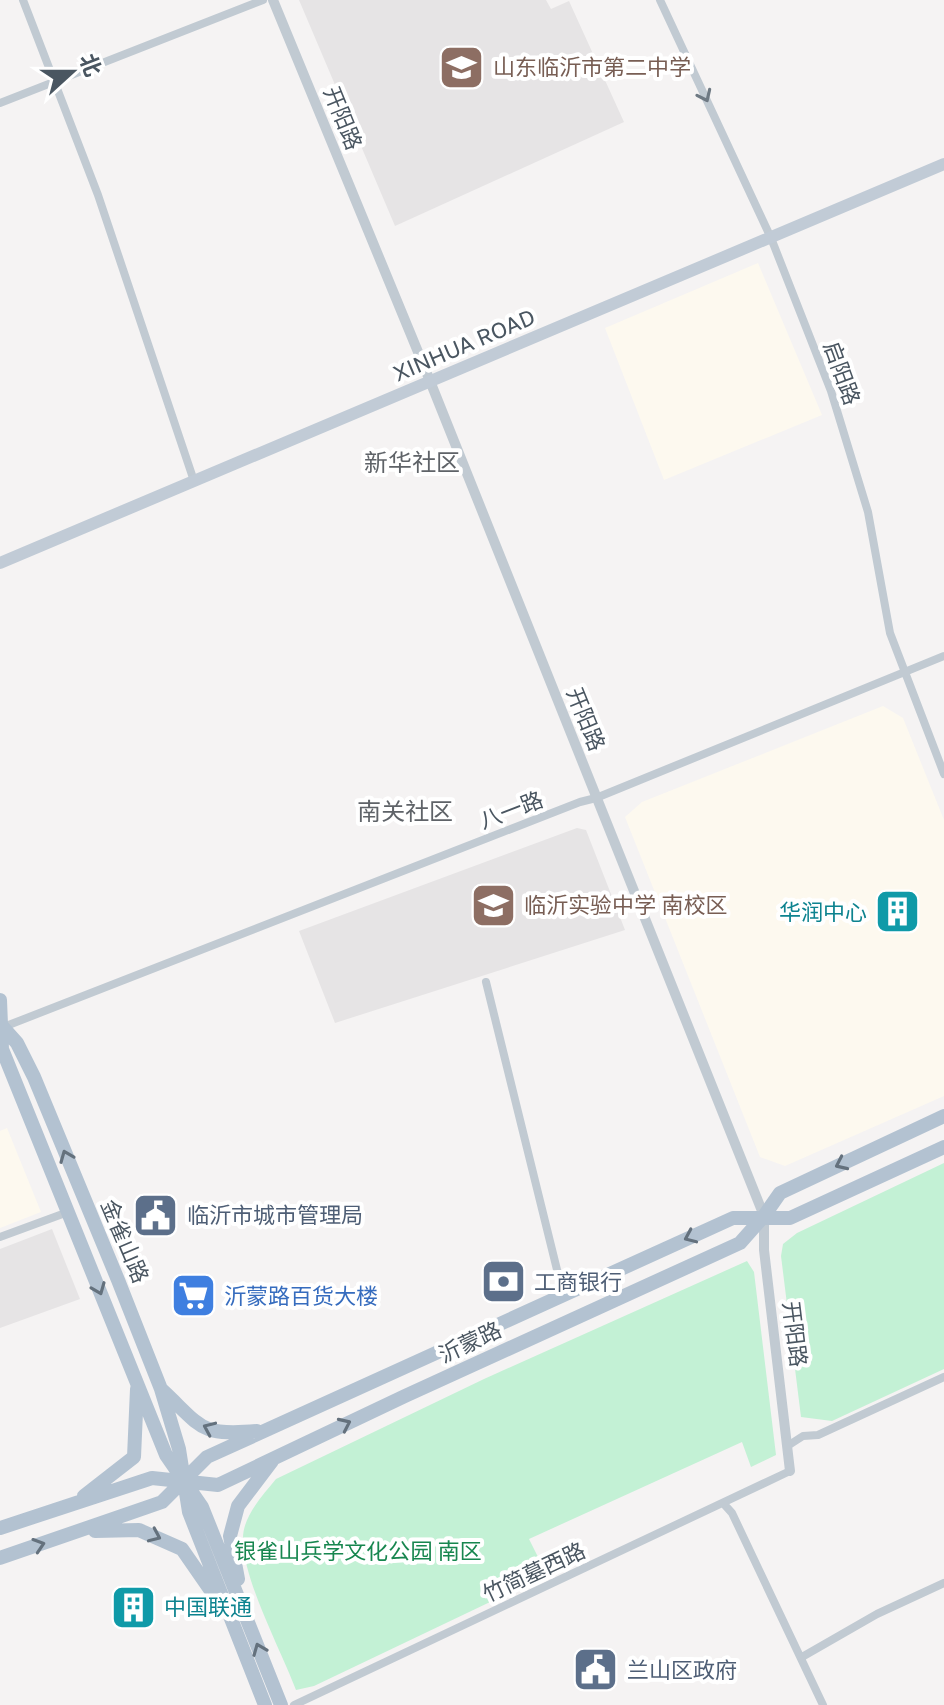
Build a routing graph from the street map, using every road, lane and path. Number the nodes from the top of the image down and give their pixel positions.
1 (23, 0) edge
2 (263, 0) edge
3 (273, 0) edge
4 (660, 0) edge
5 (56, 81) junction
6 (0, 103) edge
7 (944, 164) edge
8 (771, 238) junction
9 (430, 381) junction
10 (194, 481) junction
11 (0, 563) edge
12 (944, 656) edge
13 (904, 671) junction
14 (944, 774) edge
15 (596, 798) junction
16 (486, 982) dead end
17 (0, 1000) edge
18 (1, 1027) edge
19 (944, 1116) edge
20 (944, 1147) edge
21 (68, 1212) junction
22 (764, 1216) junction
23 (0, 1237) edge
24 (563, 1294) junction
25 (944, 1377) edge
26 (137, 1385) junction
27 (161, 1389) junction
28 (269, 1430) junction
29 (789, 1445) junction
30 (275, 1457) junction
31 (790, 1471) joint
32 (185, 1481) junction
33 (723, 1503) junction
34 (75, 1504) junction
35 (0, 1528) edge
36 (78, 1532) junction
37 (0, 1558) edge
38 (944, 1583) edge
39 (238, 1615) junction
40 (802, 1657) junction
41 (265, 1705) edge
42 (281, 1705) edge
43 (294, 1705) edge
44 (823, 1705) edge

1 - 5 street
2 - 5 street
3 - 9 street, 开阳路
4 -> 8 street, 启阳路
5 - 6 street
5 - 10 street
7 - 8 main road, XINHUA ROAD
8 - 9 main road, XINHUA ROAD
8 - 13 street, 启阳路
9 - 10 main road, XINHUA ROAD
9 - 15 street, 开阳路
10 - 11 main road, XINHUA ROAD
12 - 13 street, 八一路
13 - 14 street, 启阳路
13 - 15 street, 八一路
15 - 18 street, 八一路
15 - 22 street, 开阳路
16 - 24 street
17 - 18 main road, 金雀山路
18 - 21 main road, 金雀山路
27 -> 18 main road, 金雀山路
19 -> 22 main road, 沂蒙路
20 - 22 main road, 沂蒙路
21 - 23 street
21 -> 26 main road, 金雀山路
22 -> 24 main road, 沂蒙路
22 - 29 street, 开阳路
30 -> 22 main road, 沂蒙路
24 - 28 main road, 沂蒙路
25 - 29 street
26 - 32 main road, 金雀山路
26 - 34 main road
28 -> 27 main road
27 - 32 main road, 金雀山路
28 - 32 main road, 沂蒙路
29 - 31 street, 开阳路
30 - 32 main road, 沂蒙路
30 - 39 main road
31 - 33 street, 竹简墓西路
32 - 34 main road, 沂蒙路
32 - 36 main road, 沂蒙路
32 - 39 main road, 金雀山路
33 - 40 street
33 - 43 street, 竹简墓西路
34 - 35 main road, 沂蒙路
37 -> 36 main road, 沂蒙路
36 -> 39 main road
38 - 40 street
39 - 41 main road, 金雀山路
42 -> 39 main road, 金雀山路
40 - 44 street

